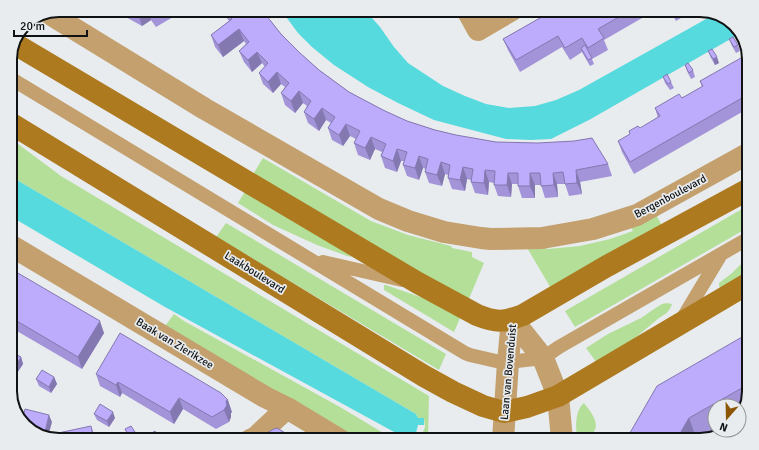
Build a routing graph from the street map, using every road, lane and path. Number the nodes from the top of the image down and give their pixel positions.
1 (56, 17) edge
2 (471, 17) edge
3 (500, 17) edge
4 (19, 46) edge
5 (17, 82) edge
6 (17, 127) edge
7 (742, 157) edge
8 (742, 193) edge
9 (742, 242) edge
10 (17, 249) edge
11 (721, 254) junction
12 (311, 260) junction
13 (418, 283) junction
14 (742, 287) edge
15 (512, 319) junction
16 (679, 325) junction
17 (543, 358) junction
18 (502, 362) junction
19 (558, 396) junction
20 (287, 408) junction
21 (504, 412) junction
22 (260, 433) edge
23 (328, 433) edge
24 (502, 433) edge
25 (561, 433) edge

1 - 7 street, Bergenboulevard
2 - 3 street
4 - 13 main road
5 - 12 lane
6 - 21 main road, Laakboulevard
8 - 15 main road
9 - 11 lane
10 - 20 street, Baak van Zierikzee
11 - 16 lane
11 - 17 lane
12 - 13 lane
12 - 18 lane
13 - 15 main road
14 - 16 main road
15 - 17 street, Laan van Bovenduist
15 - 18 street, Laan van Bovenduist
16 - 19 main road
17 - 18 lane
17 - 19 street, Laan van Bovenduist
18 - 21 street, Laan van Bovenduist
19 - 21 main road
19 - 25 street, Laan van Bovenduist
20 - 22 street
20 - 23 street, Baak van Zierikzee
21 - 24 street, Laan van Bovenduist

